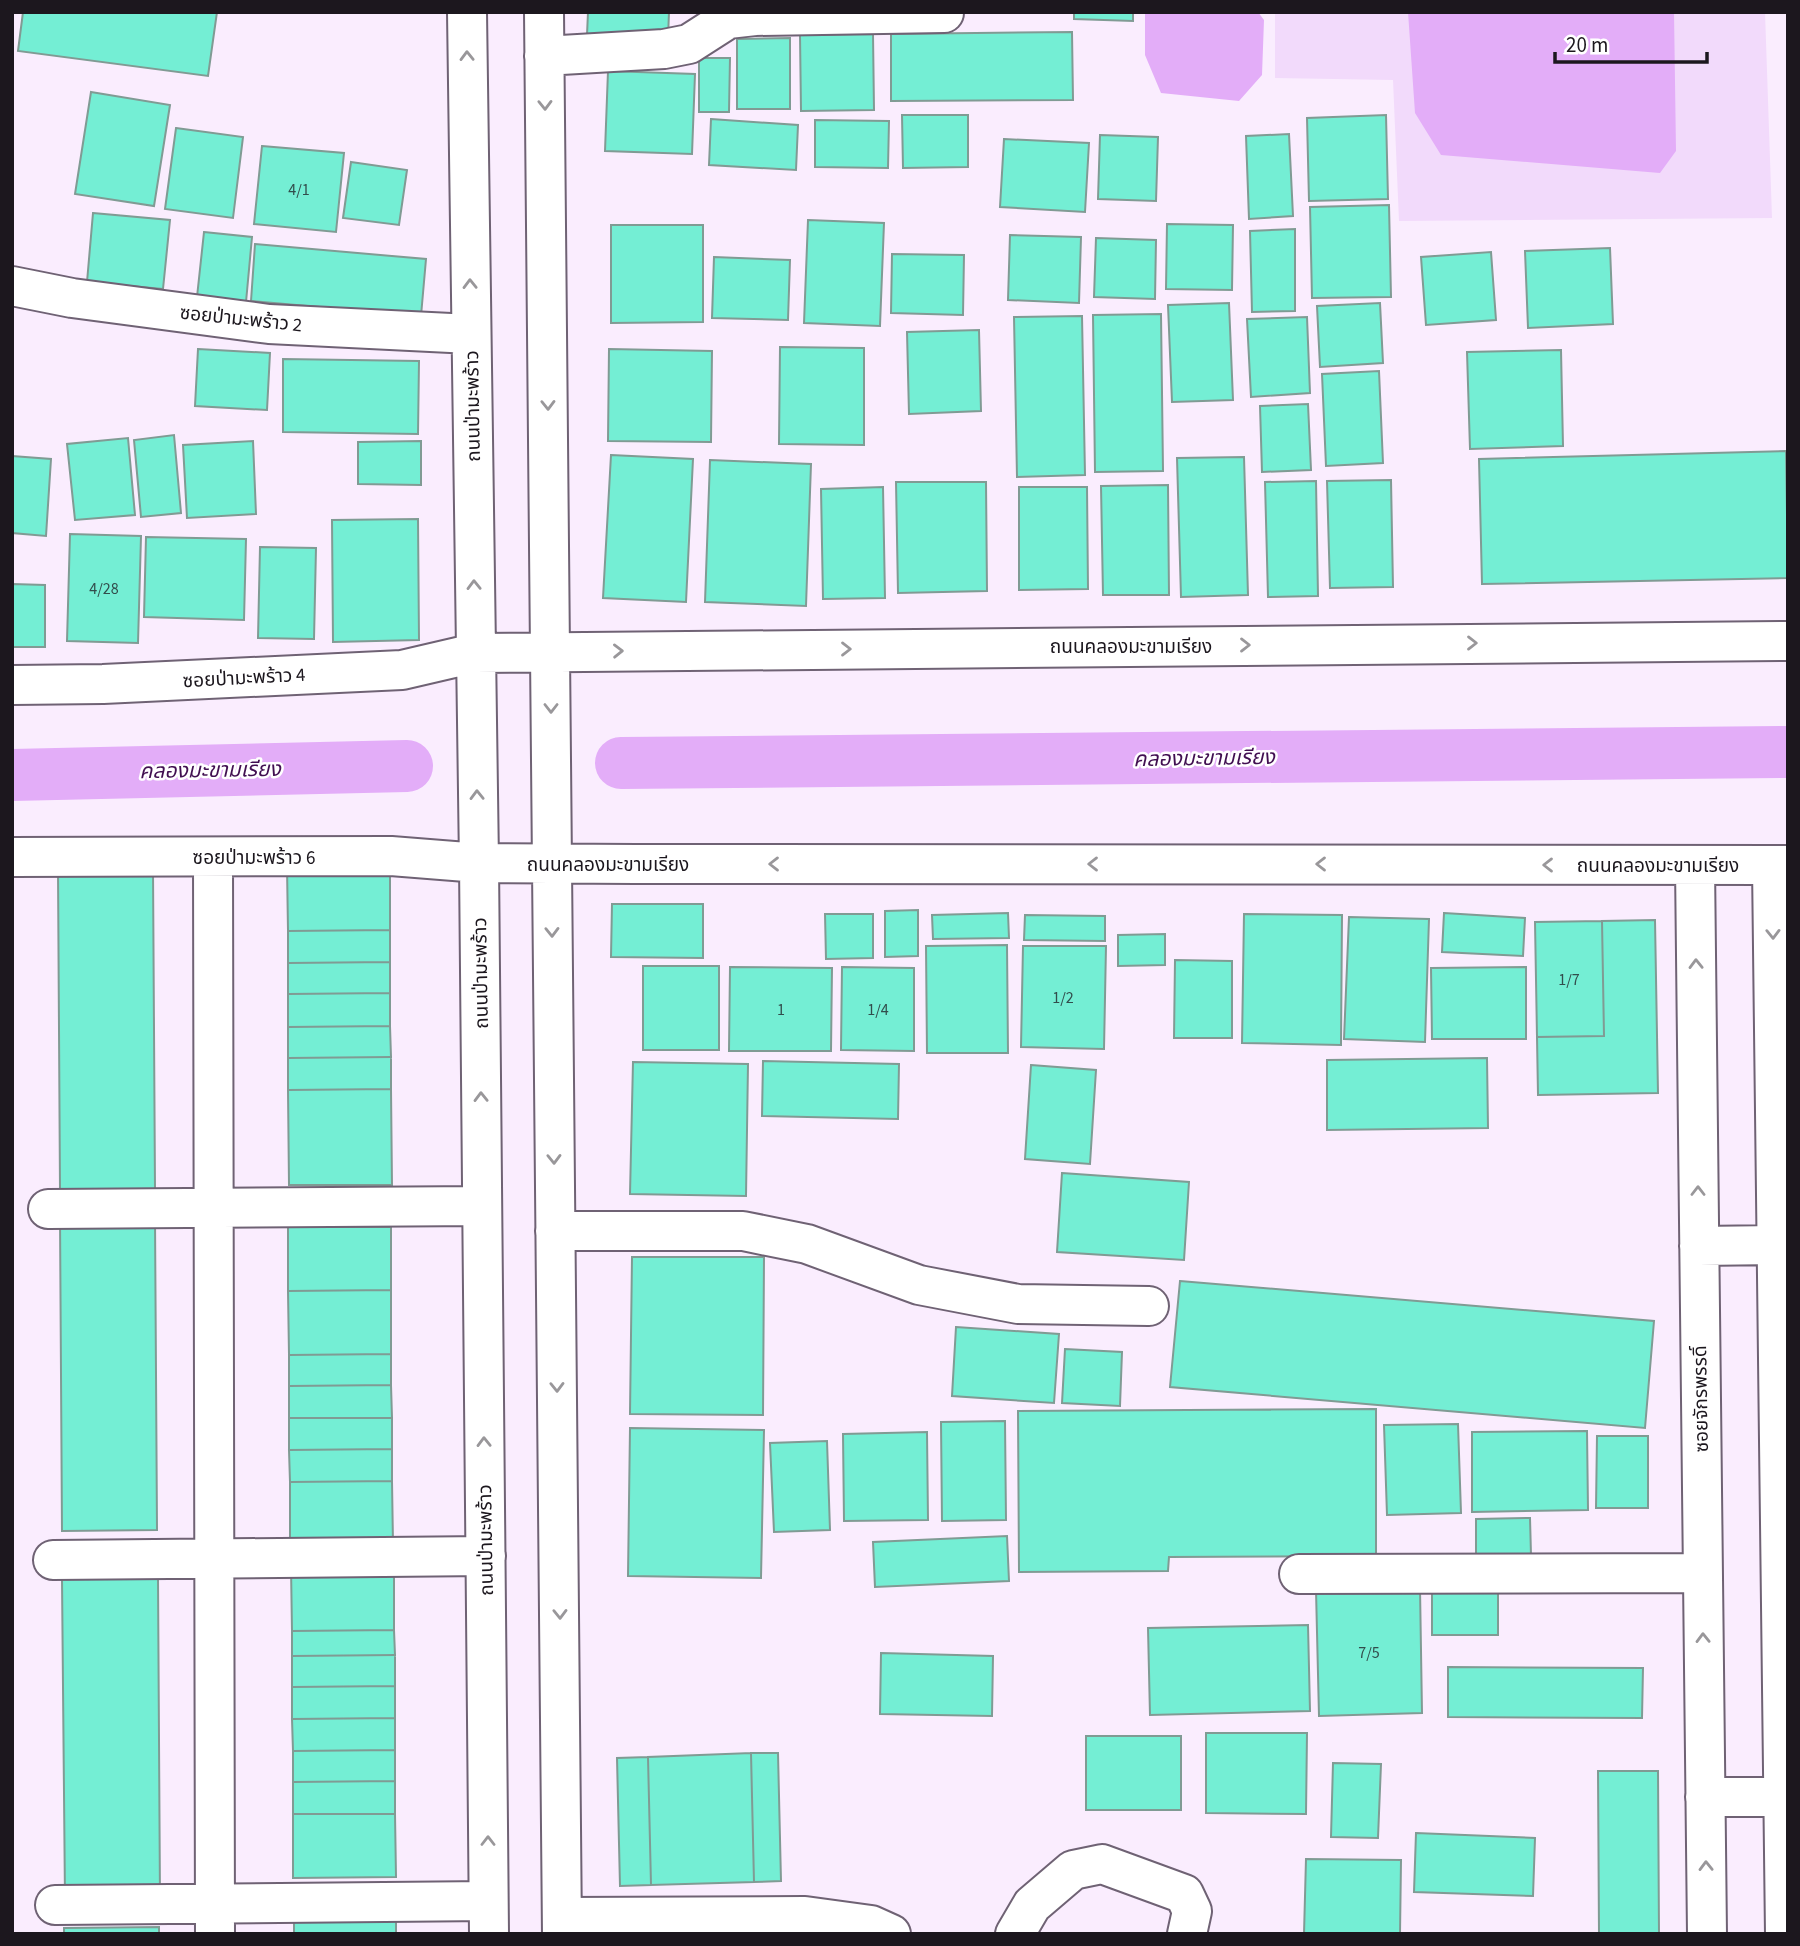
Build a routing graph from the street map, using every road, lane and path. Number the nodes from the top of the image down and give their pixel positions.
1 (467, 12) edge
2 (544, 12) edge
3 (944, 13) edge
4 (544, 56) junction
5 (12, 286) edge
6 (471, 334) junction
7 (1788, 641) edge
8 (550, 652) junction
9 (475, 653) junction
10 (12, 685) edge
11 (20, 857) edge
12 (213, 858) junction
13 (479, 863) junction
14 (551, 863) junction
15 (1695, 865) junction
16 (1780, 865) edge
17 (482, 1206) junction
18 (214, 1208) junction
19 (48, 1209) dead end
20 (555, 1231) junction
21 (1777, 1245) junction
22 (1699, 1246) junction
23 (1149, 1306) dead end
24 (486, 1556) junction
25 (215, 1558) junction
26 (53, 1560) dead end
27 (1702, 1573) junction
28 (1299, 1574) dead end
29 (1784, 1574) edge
30 (1705, 1797) junction
31 (1783, 1797) junction
32 (55, 1905) dead end
33 (489, 1917) edge
34 (215, 1919) edge
35 (562, 1925) edge
36 (891, 1934) edge
37 (1015, 1934) edge
38 (1187, 1934) edge
39 (1707, 1934) edge
40 (1785, 1934) edge

6 -> 1 street, ถนนป่ามะพร้าว
2 - 4 street
3 - 4 street
4 -> 8 street
5 - 6 street, ซอยป่ามะพร้าว 2
9 -> 6 street, ถนนป่ามะพร้าว
8 -> 7 street, ถนนคลองมะขามเรียง
8 - 9 street, ถนนคลองมะขามเรียง
8 -> 14 street
9 - 10 street, ซอยป่ามะพร้าว 4
13 -> 9 street, ถนนป่ามะพร้าว
11 - 12 street, ซอยป่ามะพร้าว 6
12 - 13 street, ซอยป่ามะพร้าว 6
12 - 18 street
13 - 14 street, ถนนคลองมะขามเรียง
17 -> 13 street, ถนนป่ามะพร้าว
15 -> 14 street, ถนนคลองมะขามเรียง
14 -> 20 street
15 - 16 street, ถนนคลองมะขามเรียง
22 -> 15 street, ซอยจักรพรรดิ์
16 -> 21 street
17 - 18 street
24 -> 17 street, ถนนป่ามะพร้าว
18 - 19 street
18 - 25 street
20 - 23 street
20 -> 35 street
21 - 22 street
21 - 29 street
22 - 27 street, ซอยจักรพรรดิ์
24 - 25 street
33 -> 24 street, ถนนป่ามะพร้าว
25 - 26 street
25 - 34 street
27 - 28 street
30 -> 27 street, ซอยจักรพรรดิ์
29 - 31 street
30 - 31 street
39 -> 30 street, ซอยจักรพรรดิ์
31 - 40 street
32 - 34 street
33 - 34 street
35 - 36 street
37 - 38 street

